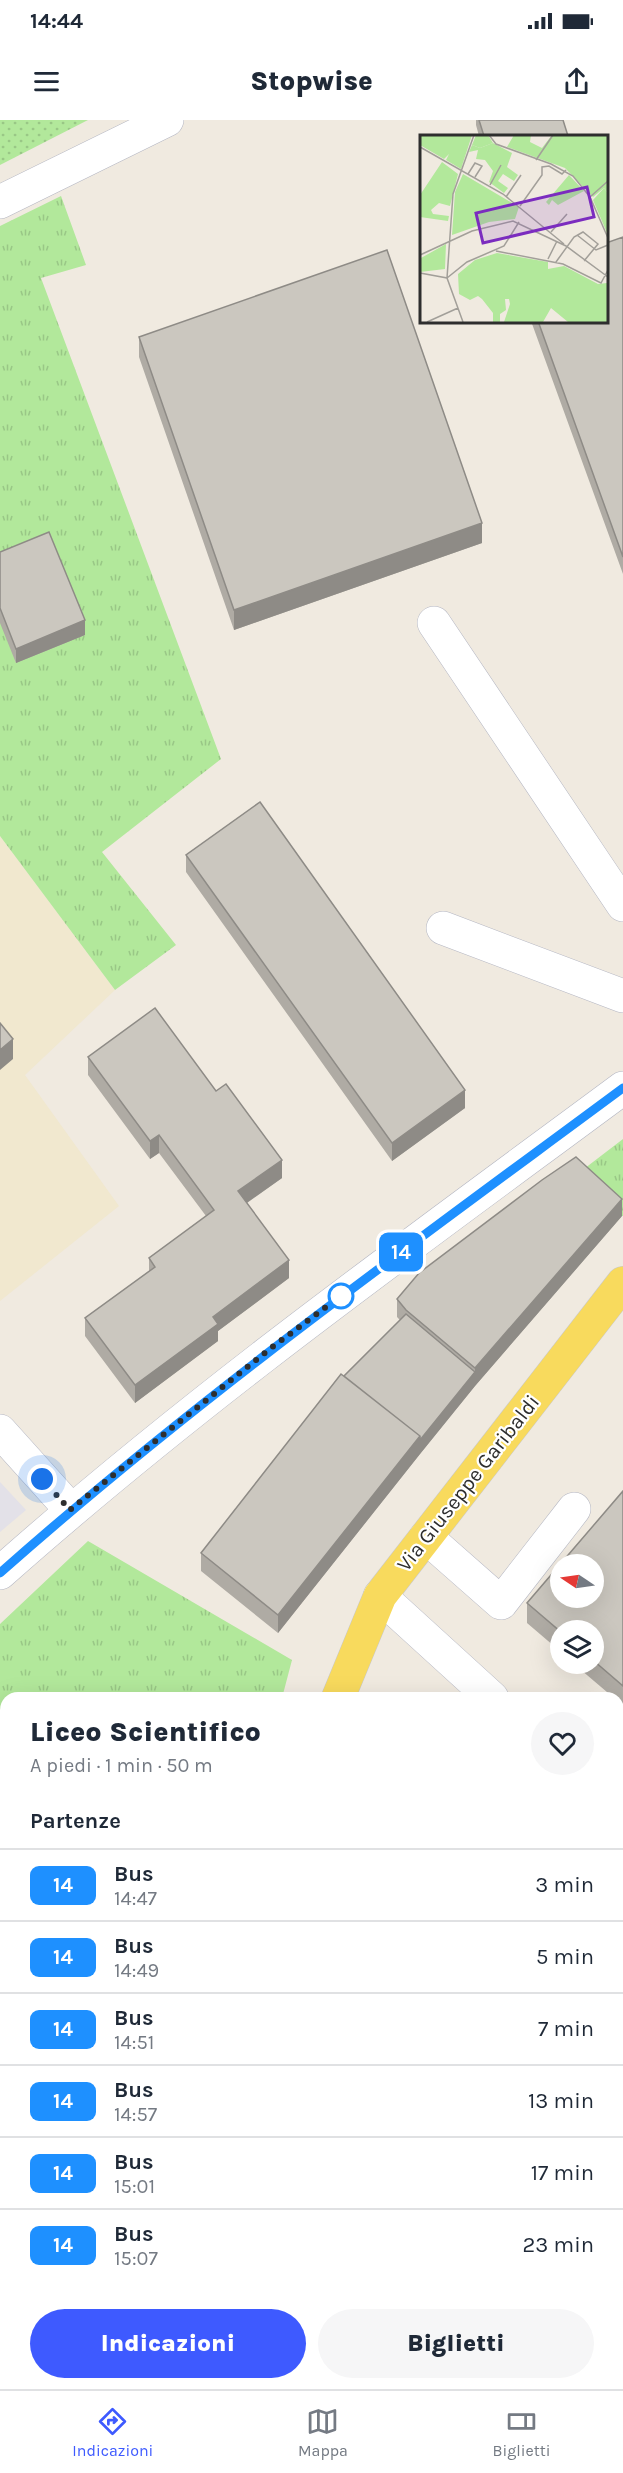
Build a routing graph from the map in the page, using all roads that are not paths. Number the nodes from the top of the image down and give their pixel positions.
1 (167, 120) edge
2 (0, 202) edge
3 (434, 623) dead end
4 (623, 905) edge
5 (443, 928) dead end
6 (623, 996) edge
7 (623, 1088) edge
8 (623, 1283) edge
9 (0, 1431) edge
10 (574, 1509) dead end
11 (70, 1510) junction
12 (426, 1537) junction
13 (0, 1573) edge
14 (380, 1596) junction
15 (340, 1692) edge
16 (485, 1692) edge

1 - 2 street
3 - 4 street
5 - 6 street
7 - 11 street
8 - 12 main road, Via Giuseppe Garibaldi
9 - 11 street
10 - 12 street
11 - 13 street
12 - 14 main road, Via Giuseppe Garibaldi
14 - 15 main road, Via Giuseppe Garibaldi
14 - 16 street

